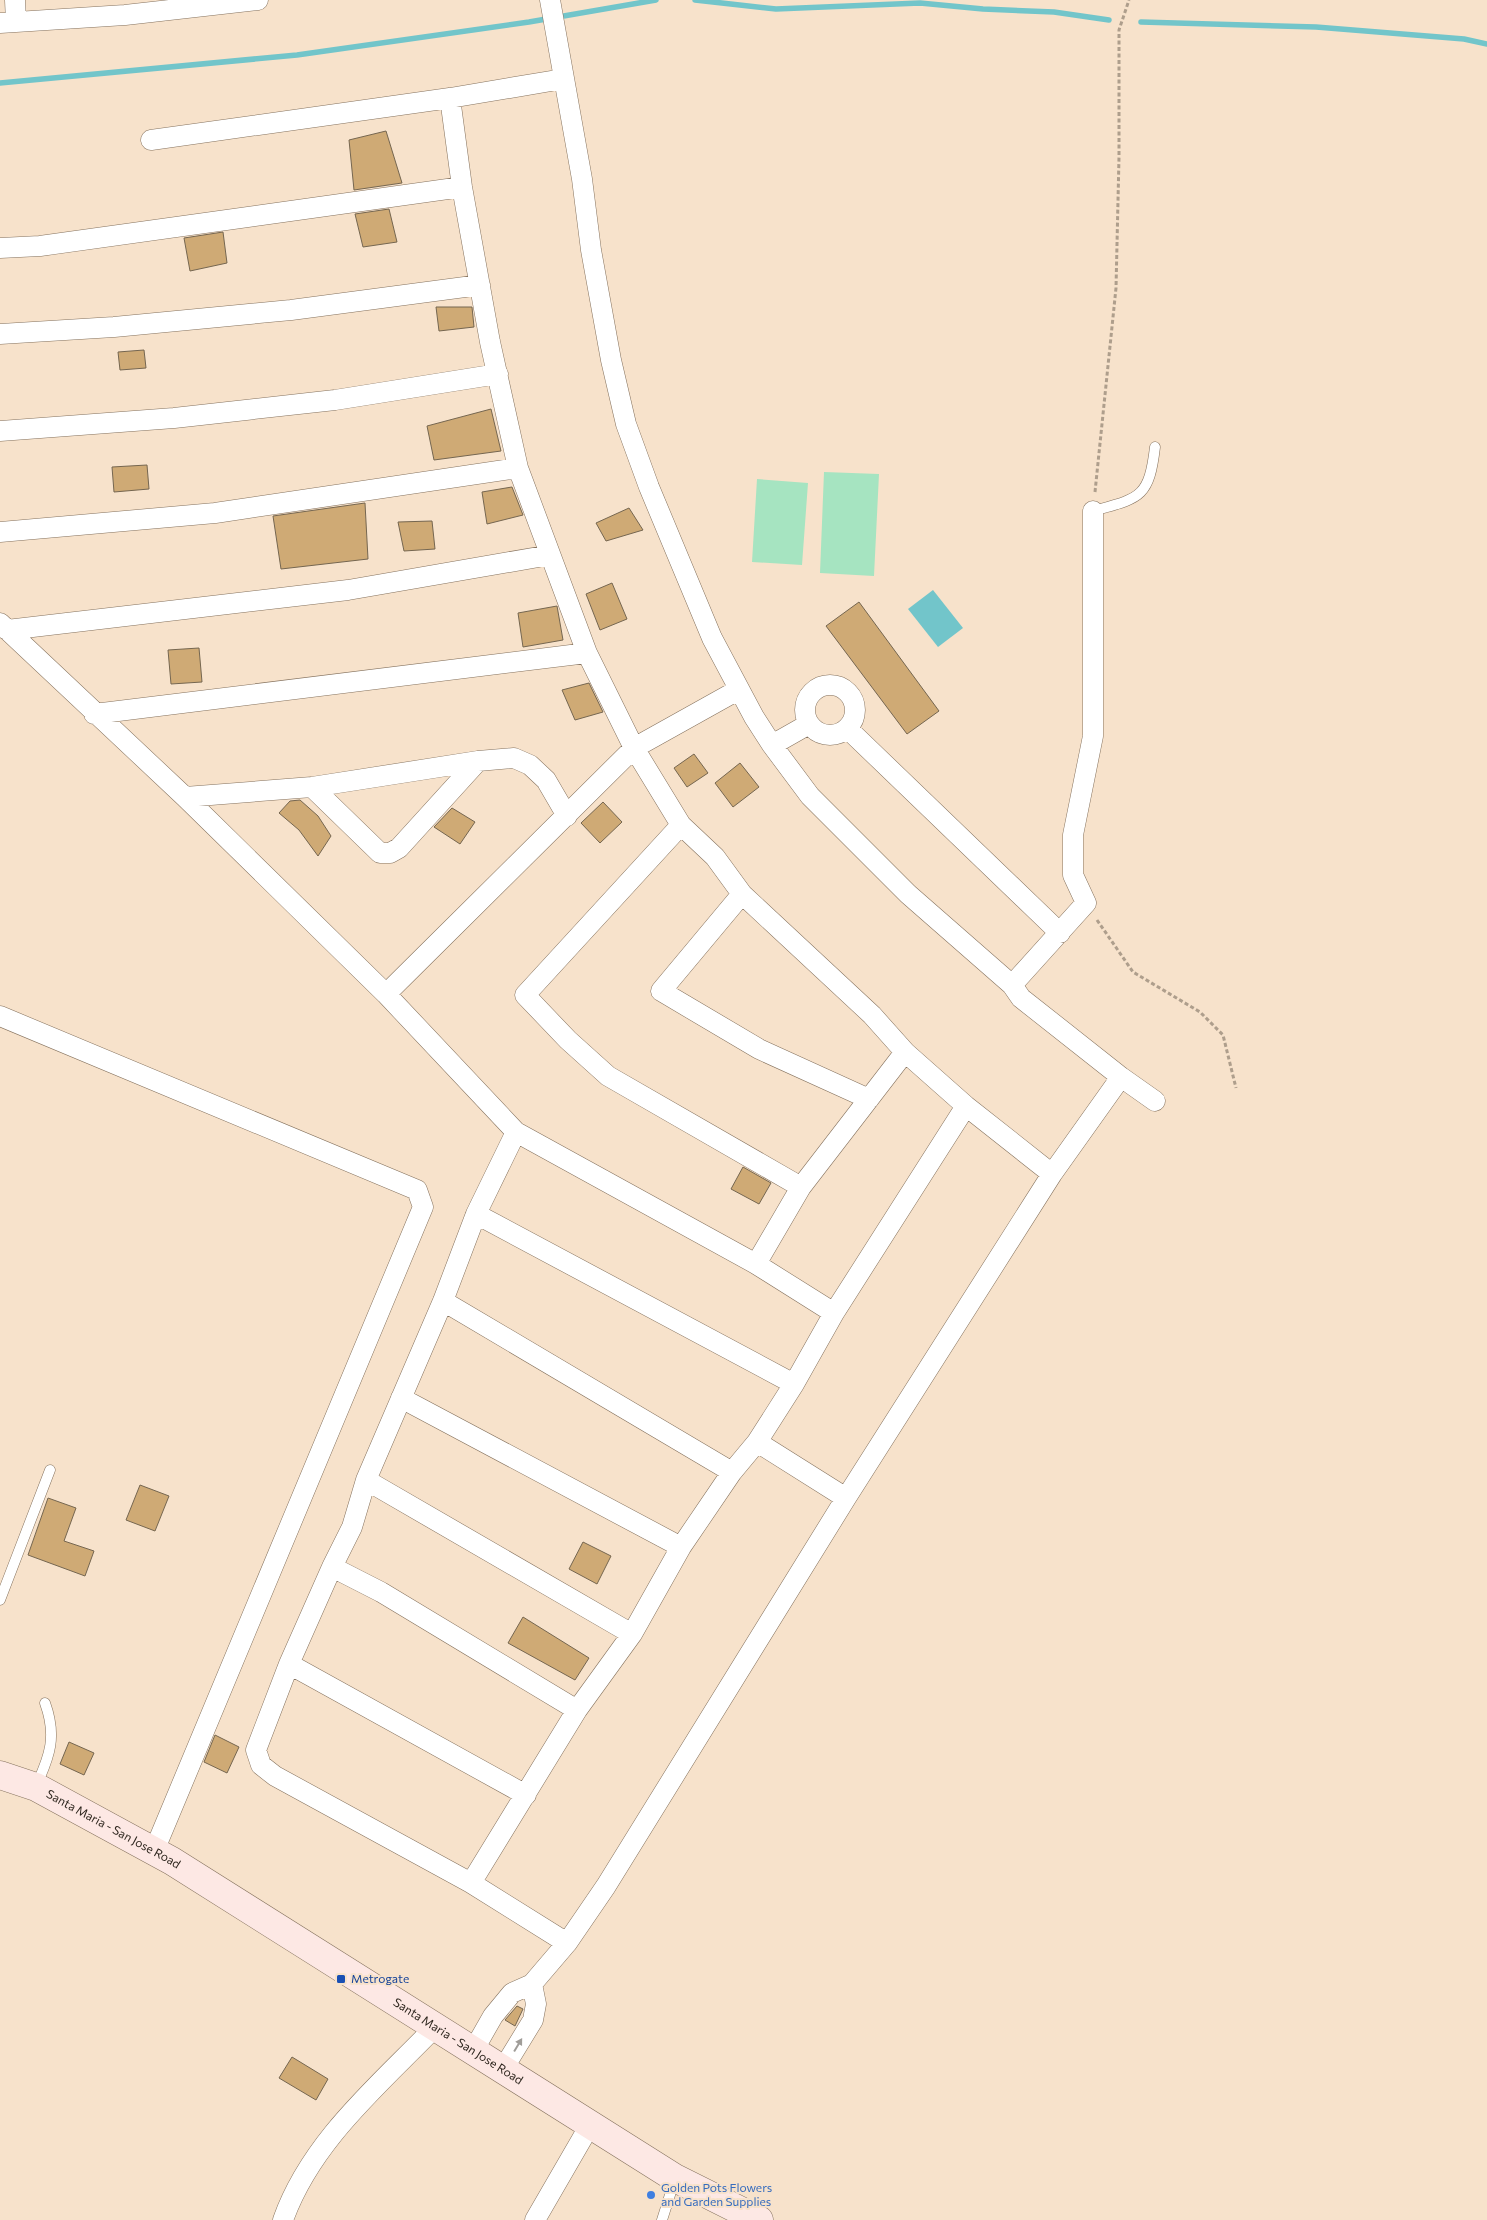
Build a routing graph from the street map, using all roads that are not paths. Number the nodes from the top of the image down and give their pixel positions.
1 (15, 0) edge
2 (258, 0) edge
3 (550, 1) edge
4 (229, 2) edge
5 (124, 7) edge
6 (8, 22) edge
7 (564, 79) junction
8 (450, 98) junction
9 (151, 140) dead end
10 (462, 187) junction
11 (0, 248) edge
12 (480, 285) junction
13 (0, 334) edge
14 (498, 374) junction
15 (0, 431) edge
16 (1154, 447) dead end
17 (518, 468) junction
18 (1092, 511) joint
19 (0, 532) edge
20 (550, 555) junction
21 (4, 626) edge
22 (587, 653) junction
23 (738, 690) junction
24 (94, 714) junction
25 (809, 724) junction
26 (848, 728) junction
27 (772, 746) junction
28 (634, 748) junction
29 (478, 761) junction
30 (312, 787) junction
31 (185, 797) junction
32 (567, 816) junction
33 (681, 825) junction
34 (742, 894) junction
35 (1060, 933) junction
36 (1012, 985) junction
37 (386, 994) junction
38 (0, 1016) edge
39 (905, 1052) junction
40 (1122, 1077) junction
41 (869, 1099) junction
42 (1156, 1101) dead end
43 (966, 1106) junction
44 (516, 1132) junction
45 (1052, 1174) junction
46 (800, 1188) junction
47 (476, 1214) junction
48 (756, 1264) junction
49 (443, 1302) junction
50 (834, 1313) junction
51 (794, 1384) junction
52 (401, 1398) junction
53 (757, 1442) junction
54 (50, 1470) dead end
55 (732, 1472) junction
56 (366, 1480) junction
57 (846, 1498) junction
58 (681, 1548) junction
59 (332, 1567) junction
60 (0, 1600) edge
61 (632, 1634) junction
62 (289, 1664) junction
63 (45, 1703) dead end
64 (578, 1710) junction
65 (0, 1775) edge
66 (36, 1787) junction
67 (526, 1795) junction
68 (154, 1851) junction
69 (471, 1883) junction
70 (567, 1943) junction
71 (532, 1984) junction
72 (435, 2027) junction
73 (473, 2051) junction
74 (503, 2069) junction
75 (590, 2125) junction
76 (675, 2178) junction
77 (283, 2220) edge
78 (535, 2220) edge
79 (662, 2220) edge
80 (759, 2220) edge

1 - 6 street
2 - 4 street
3 - 7 street
4 - 5 street
5 - 6 street
7 - 8 street
7 - 23 street
8 - 9 street
8 - 10 street
10 - 11 street
10 - 12 street
12 - 13 street
12 - 14 street
14 - 15 street
14 - 17 street
16 - 18 lane
17 - 19 street
17 - 20 street
18 - 35 street
20 - 21 street
20 - 22 street
21 - 24 street
22 - 24 street
22 - 28 street
23 - 27 street
23 - 28 street
24 - 31 street
25 - 26 street
25 - 26 street
25 - 27 street
26 - 35 street
27 - 36 street
28 - 32 street
28 - 33 street
29 - 30 street
29 - 30 street
29 - 32 street
30 - 31 street
31 - 37 street
32 - 37 street
33 - 34 street
33 - 46 street
34 - 39 street
34 - 41 street
35 - 36 street
36 - 40 street
37 - 44 street
38 - 68 street
39 - 41 street
39 - 43 street
40 - 42 street
40 - 45 street
41 - 46 street
43 - 45 street
43 - 50 street
44 - 47 street
44 - 48 street
45 - 57 street
46 - 48 street
47 - 49 street
47 - 51 street
48 - 50 street
49 - 52 street
49 - 55 street
50 - 51 street
51 - 53 street
52 - 56 street
52 - 58 street
53 - 55 street
53 - 57 street
54 - 60 lane
55 - 58 street
56 - 59 street
56 - 61 street
57 - 70 street
58 - 61 street
59 - 62 street
59 - 64 street
61 - 64 street
62 - 67 street
62 - 69 street
63 - 66 lane
64 - 67 street
65 - 66 main road, Santa Maria - San Jose Road
66 - 68 main road, Santa Maria - San Jose Road
67 - 69 street
68 - 72 main road, Santa Maria - San Jose Road
69 - 70 street
70 - 71 street
71 - 73 street
74 -> 71 street
72 - 73 main road, Santa Maria - San Jose Road
72 - 77 street
73 - 74 main road, Santa Maria - San Jose Road
74 - 75 main road, Santa Maria - San Jose Road
75 - 76 main road, Santa Maria - San Jose Road
75 - 78 street
76 - 79 lane
76 - 80 main road, Santa Maria - San Jose Road

